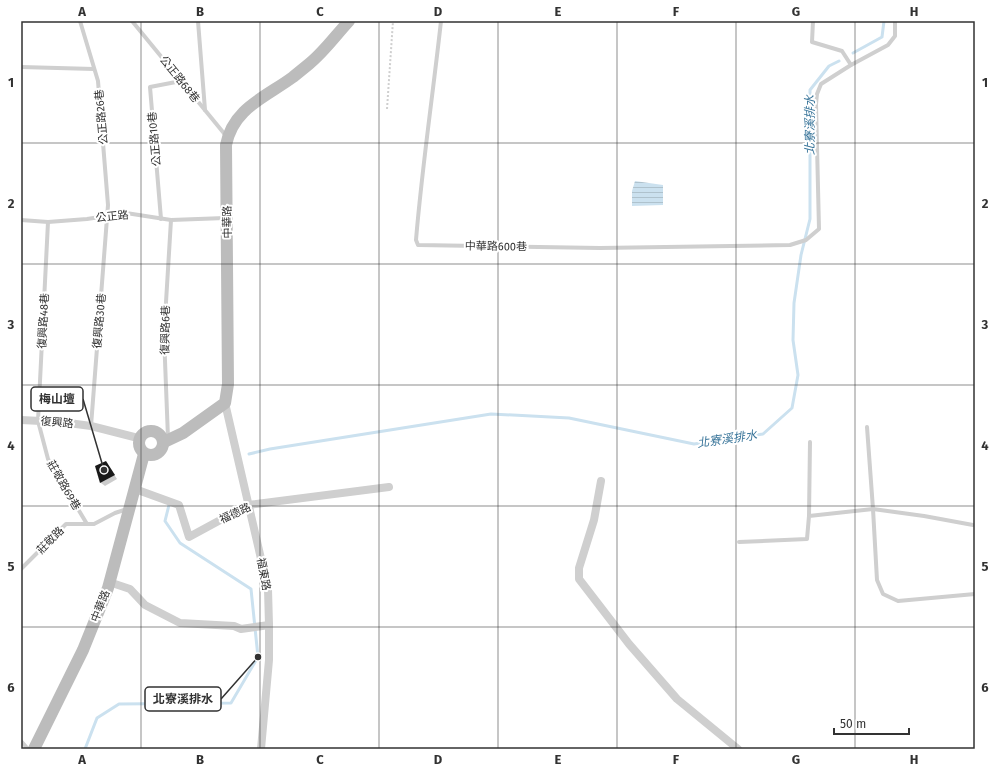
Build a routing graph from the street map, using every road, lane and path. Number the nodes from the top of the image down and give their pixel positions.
1 (80, 21) edge
2 (132, 21) edge
3 (198, 21) edge
4 (348, 21) edge
5 (393, 21) edge
6 (441, 21) edge
7 (813, 21) edge
8 (895, 21) edge
9 (851, 65) junction
10 (21, 67) edge
11 (94, 69) junction
12 (176, 82) dead end
13 (387, 109) dead end
14 (205, 111) junction
15 (227, 138) junction
16 (108, 215) junction
17 (227, 218) junction
18 (161, 219) junction
19 (21, 220) edge
20 (170, 220) junction
21 (48, 222) junction
22 (225, 403) junction
23 (21, 420) edge
24 (38, 421) junction
25 (91, 426) junction
26 (867, 427) dead end
27 (138, 438) junction
28 (166, 441) junction
29 (810, 442) dead end
30 (144, 454) junction
31 (601, 481) dead end
32 (389, 487) dead end
33 (135, 489) junction
34 (248, 505) junction
35 (129, 508) junction
36 (873, 509) junction
37 (809, 516) junction
38 (86, 524) junction
39 (973, 525) dead end
40 (738, 542) dead end
41 (21, 569) edge
42 (109, 582) junction
43 (975, 594) edge
44 (270, 625) junction
45 (21, 741) edge
46 (28, 749) edge
47 (34, 749) edge
48 (261, 749) edge
49 (738, 749) edge

1 - 11 lane, 公正路26巷
2 - 14 lane, 公正路68巷
3 - 14 lane
4 - 15 street, 中華路
5 - 13 path
6 - 9 lane, 中華路600巷
7 - 9 lane
8 - 9 lane
10 - 11 lane
11 - 16 lane, 公正路26巷
12 - 18 lane, 公正路10巷
14 - 15 lane, 公正路68巷
15 - 17 street, 中華路
16 - 18 lane, 公正路
16 - 21 lane, 公正路
16 - 25 lane, 復興路30巷
17 - 20 lane, 公正路
17 - 22 street, 中華路
18 - 20 lane, 公正路
19 - 21 lane, 公正路
20 - 28 lane, 復興路6巷
21 - 24 lane, 復興路48巷
22 - 28 street
22 - 34 street, 福東路
23 - 24 street, 復興路
24 - 25 street, 復興路
24 - 38 lane, 莊敬路69巷
25 - 27 street, 復興路
26 - 36 lane
27 - 28 street
27 - 30 street
28 - 30 street
29 - 37 lane
30 - 33 street, 中華路
31 - 49 street
32 - 34 street, 福德路
33 - 34 street, 福德路
33 - 35 street, 中華路
34 - 44 street, 福東路
35 - 38 lane, 莊敬路
35 - 42 street, 中華路
36 - 37 lane
36 - 39 lane
36 - 43 lane
37 - 40 lane
38 - 41 lane, 莊敬路
42 - 44 street
42 - 47 street, 中華路
44 - 48 street, 福東路
45 - 46 lane

